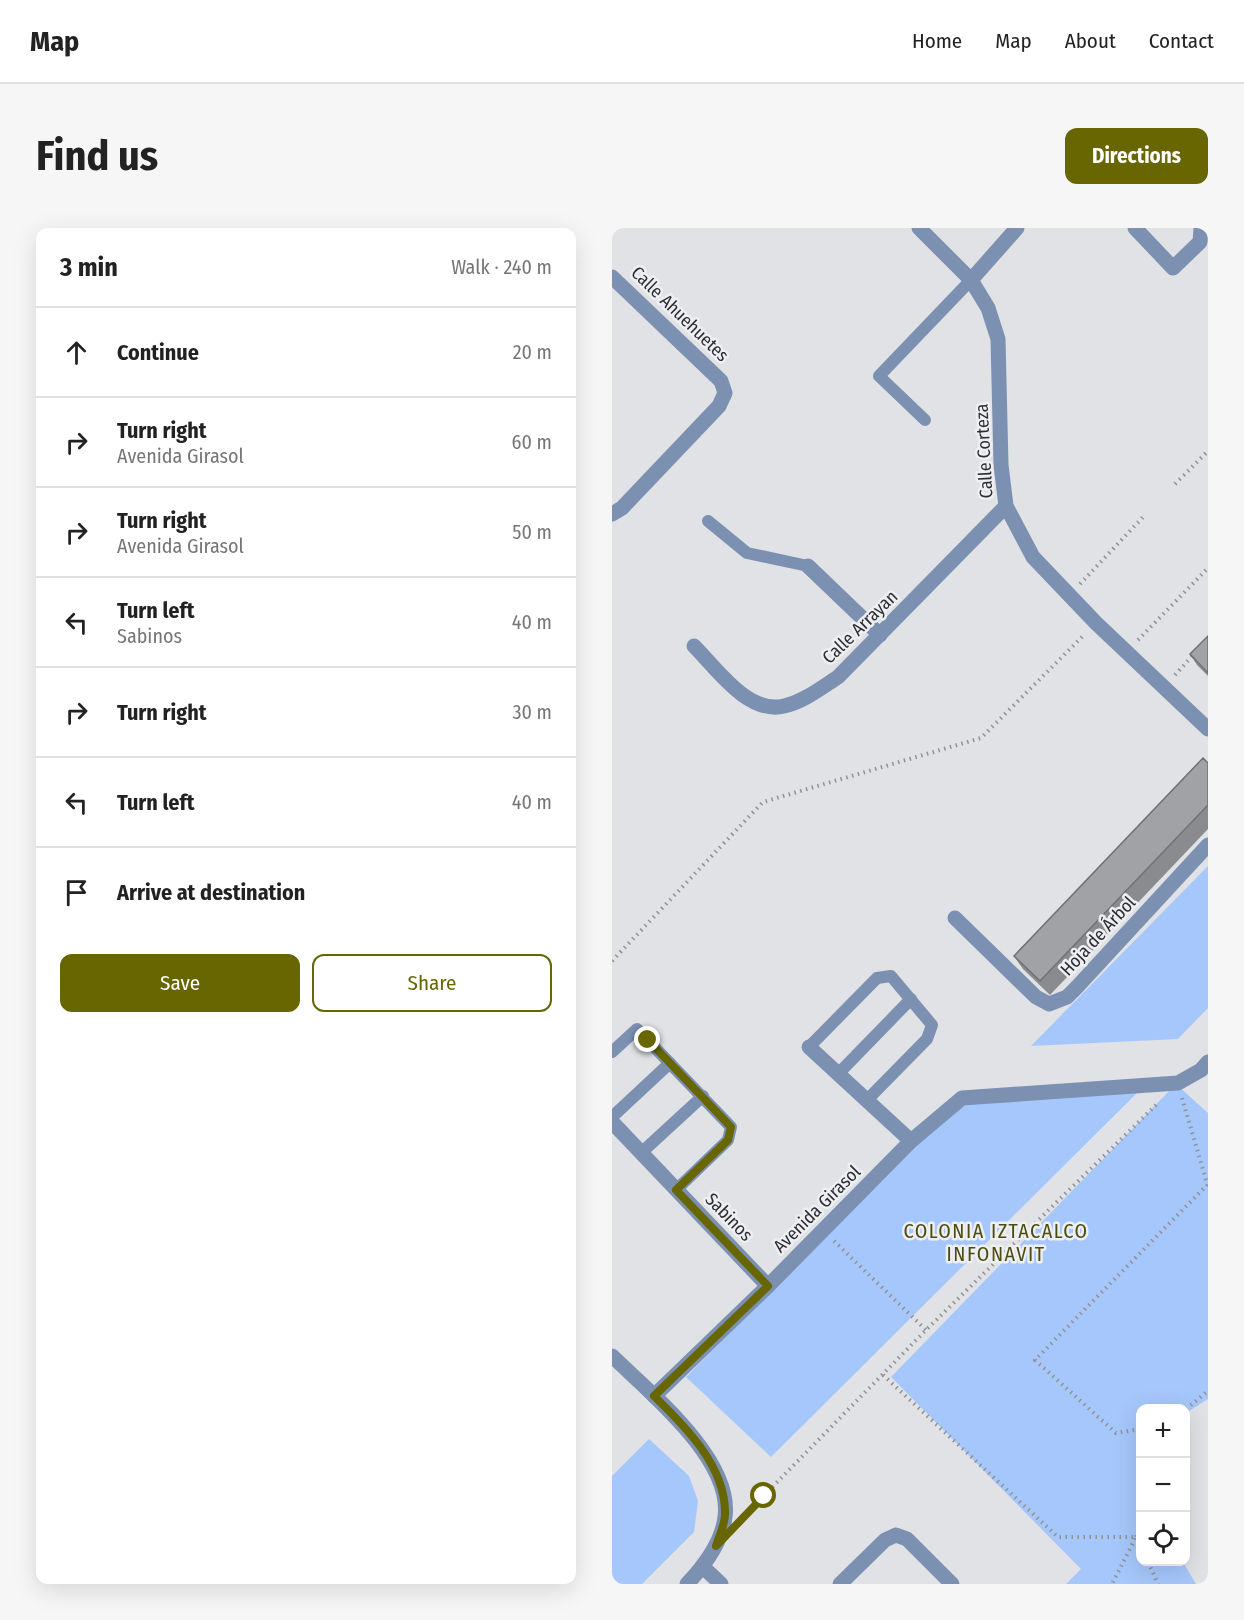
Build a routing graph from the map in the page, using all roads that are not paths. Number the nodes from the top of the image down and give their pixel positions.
1 (918, 228) edge
2 (1017, 228) edge
3 (1135, 228) edge
4 (1201, 228) edge
5 (612, 276) edge
6 (971, 280) junction
7 (925, 420) dead end
8 (1006, 506) junction
9 (612, 514) edge
10 (708, 521) dead end
11 (808, 566) joint
12 (880, 635) junction
13 (694, 646) dead end
14 (1208, 729) edge
15 (1208, 845) edge
16 (955, 918) dead end
17 (911, 999) junction
18 (809, 1047) joint
19 (612, 1052) edge
20 (1208, 1062) edge
21 (670, 1063) junction
22 (838, 1074) junction
23 (703, 1096) junction
24 (867, 1100) junction
25 (612, 1120) edge
26 (911, 1141) junction
27 (641, 1153) junction
28 (676, 1190) junction
29 (768, 1286) junction
30 (612, 1356) edge
31 (654, 1396) junction
32 (703, 1567) junction
33 (687, 1584) edge
34 (721, 1584) edge
35 (840, 1584) edge
36 (952, 1584) edge

1 - 6 street, Calle Corteza
2 - 6 street
3 - 4 street
5 - 9 street, Calle Ahuehuetes
6 - 7 lane
6 - 8 street, Calle Corteza
8 - 12 street, Calle Arrayan
8 - 14 street, Calle Corteza
10 - 11 lane
11 - 12 street
12 - 13 street, Calle Arrayan
15 - 16 street, Hoja de Árbol
17 - 18 lane
17 - 22 lane
17 - 24 lane
18 - 22 street
19 - 21 lane
20 - 26 street, Avenida Girasol
21 - 23 lane
21 - 25 lane
22 - 24 street
23 - 27 lane
23 - 28 lane
24 - 26 street
25 - 27 street, Sabinos
26 - 29 street, Avenida Girasol
27 - 28 street, Sabinos
28 - 29 street, Sabinos
29 - 31 street, Avenida Girasol
30 - 31 street
31 - 32 street
32 - 33 street
32 - 34 street
35 - 36 street

